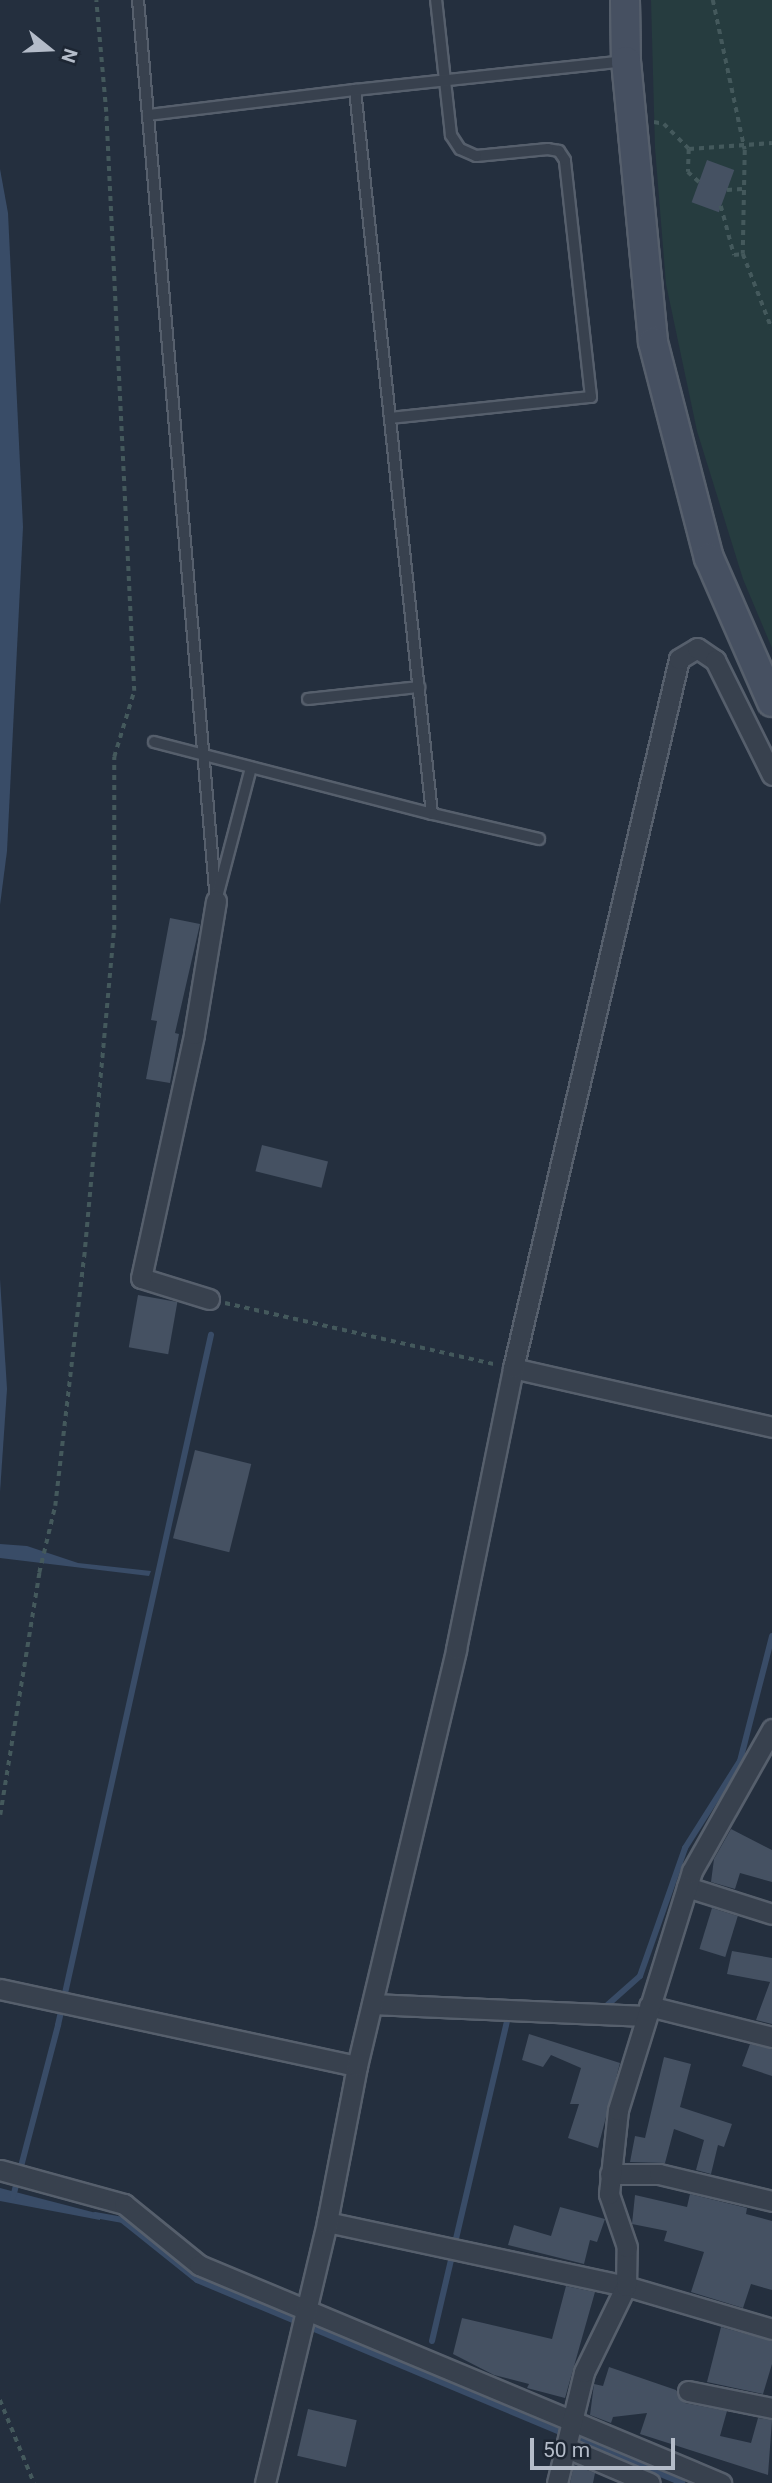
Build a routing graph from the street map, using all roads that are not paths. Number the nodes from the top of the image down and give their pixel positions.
1 (138, 0) edge
2 (436, 0) edge
3 (625, 0) edge
4 (626, 61) junction
5 (446, 77) junction
6 (355, 90) junction
7 (148, 114) junction
8 (390, 418) junction
9 (419, 687) junction
10 (308, 699) dead end
11 (772, 702) edge
12 (154, 743) dead end
13 (205, 756) junction
14 (251, 768) junction
15 (772, 775) edge
16 (432, 814) junction
17 (539, 839) dead end
18 (216, 901) junction
19 (209, 1299) road end
20 (513, 1368) junction
21 (772, 1427) edge
22 (772, 1730) edge
23 (687, 1887) junction
24 (772, 1914) edge
25 (0, 1989) edge
26 (372, 2004) junction
27 (647, 2011) junction
28 (772, 2037) edge
29 (357, 2066) junction
30 (0, 2170) edge
31 (610, 2174) junction
32 (772, 2201) edge
33 (327, 2222) junction
34 (626, 2286) junction
35 (307, 2308) junction
36 (772, 2329) edge
37 (688, 2391) dead end
38 (772, 2408) edge
39 (572, 2420) junction
40 (565, 2447) junction
41 (265, 2483) edge
42 (557, 2483) edge
43 (650, 2483) edge
44 (722, 2483) edge

1 - 7 lane
2 - 5 lane
3 - 4 street
4 - 5 lane
4 - 11 street
5 - 6 lane
5 - 8 lane
6 - 7 lane
6 - 8 lane
7 - 13 lane
8 - 9 lane
9 - 10 lane
9 - 16 lane
12 - 13 lane
13 - 14 lane
13 - 18 lane
14 - 16 lane
14 - 18 lane
15 - 20 street
16 - 17 lane
18 - 19 street
20 - 21 street
20 - 26 street
22 - 23 street
23 - 24 street
23 - 27 street
25 - 29 street
26 - 27 street
26 - 29 street
27 - 28 street
27 - 31 street
29 - 33 street
30 - 35 street
31 - 32 street
31 - 34 street
33 - 34 street
33 - 35 street
34 - 36 street
34 - 39 street
35 - 39 street
35 - 41 street
37 - 38 street
39 - 40 street
39 - 44 street
40 - 42 street
40 - 43 street

